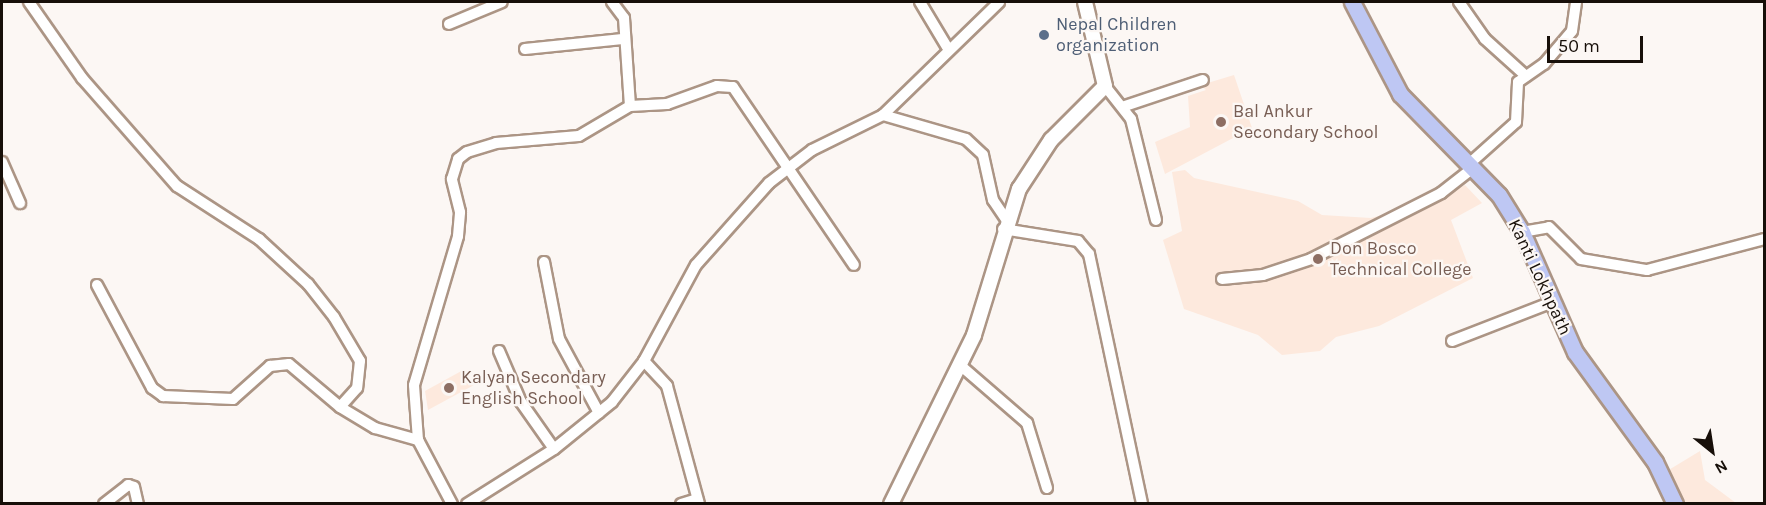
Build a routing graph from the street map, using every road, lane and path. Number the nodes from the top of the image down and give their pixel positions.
1 (29, 2) edge
2 (502, 2) edge
3 (612, 2) edge
4 (921, 2) edge
5 (999, 2) edge
6 (1085, 2) edge
7 (1352, 2) edge
8 (1459, 2) edge
9 (1576, 2) edge
10 (449, 24) dead end
11 (622, 39) junction
12 (947, 47) junction
13 (525, 49) dead end
14 (1526, 76) junction
15 (1203, 80) dead end
16 (1105, 86) junction
17 (630, 106) junction
18 (1125, 106) junction
19 (882, 115) junction
20 (2, 162) edge
21 (1471, 166) junction
22 (789, 167) junction
23 (21, 203) dead end
24 (1156, 220) dead end
25 (1004, 224) junction
26 (1522, 232) junction
27 (1764, 239) edge
28 (544, 262) dead end
29 (854, 265) dead end
30 (1222, 279) dead end
31 (97, 285) dead end
32 (1550, 303) junction
33 (1452, 341) dead end
34 (499, 351) dead end
35 (644, 361) junction
36 (960, 364) junction
37 (340, 407) junction
38 (599, 413) junction
39 (418, 440) junction
40 (554, 449) junction
41 (1047, 488) dead end
42 (698, 501) edge
43 (104, 504) edge
44 (138, 504) edge
45 (452, 504) edge
46 (467, 504) edge
47 (681, 504) edge
48 (891, 504) edge
49 (1142, 504) edge
50 (1675, 504) edge

1 - 37 street
2 - 10 street
3 - 11 street
4 - 12 street
5 - 12 street
6 - 16 main road
7 - 21 main road, Kanti Lokhpath
8 - 14 street
9 - 14 street
11 - 13 street
11 - 17 street
12 - 19 street
14 - 21 street
15 - 18 street
16 - 18 street
16 - 25 main road
17 - 22 street
17 - 39 street
18 - 24 street
19 - 22 street
19 - 25 street
20 - 23 street
21 - 26 main road, Kanti Lokhpath
21 - 30 street
22 - 29 street
22 - 35 street
25 - 36 main road
25 - 49 street
26 - 27 street
26 - 32 main road, Kanti Lokhpath
28 - 38 street
31 - 37 street
32 - 33 street
32 - 50 main road, Kanti Lokhpath
34 - 40 street
35 - 38 street
35 - 42 street
36 - 41 street
36 - 48 main road
37 - 39 street
38 - 40 street
39 - 45 street
40 - 46 street
42 - 47 street
43 - 44 street

